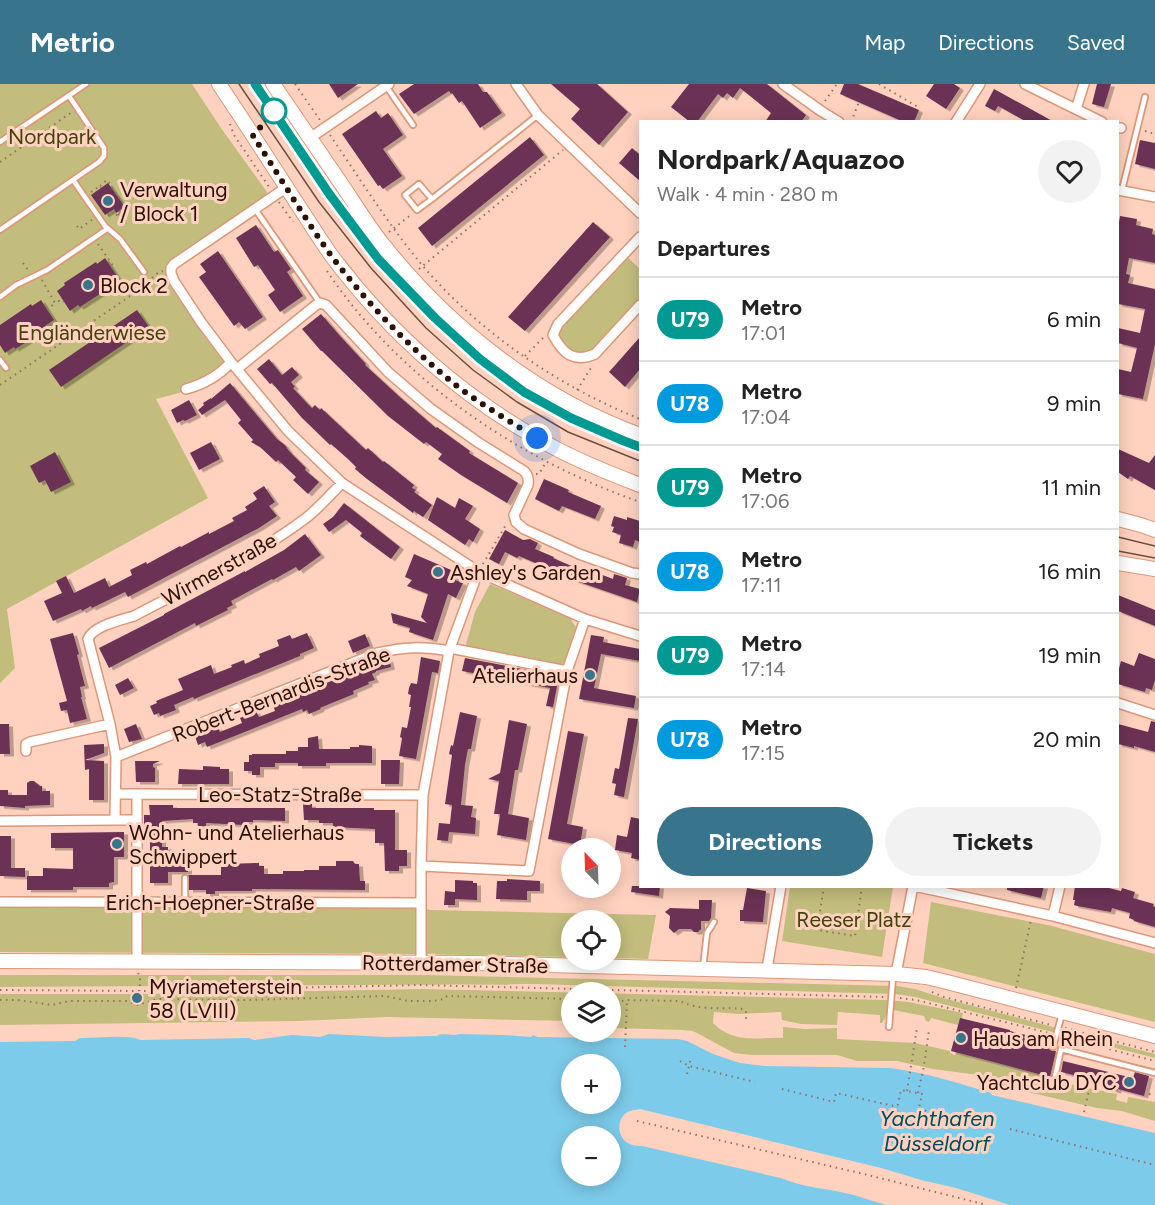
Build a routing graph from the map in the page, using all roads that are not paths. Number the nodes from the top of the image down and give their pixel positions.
1 (86, 84) edge
2 (219, 84) edge
3 (273, 84) edge
4 (516, 84) edge
5 (783, 84) edge
6 (980, 84) edge
7 (1025, 84) edge
8 (1084, 84) edge
9 (388, 85) edge
10 (69, 96) junction
11 (1145, 97) dead end
12 (1076, 109) junction
13 (538, 115) junction
14 (836, 120) edge
15 (957, 120) edge
16 (1098, 120) edge
17 (413, 125) dead end
18 (310, 138) junction
19 (0, 142) edge
20 (73, 180) junction
21 (287, 187) junction
22 (1120, 190) edge
23 (1155, 197) edge
24 (432, 199) junction
25 (255, 209) junction
26 (639, 212) edge
27 (107, 229) junction
28 (0, 230) edge
29 (639, 238) edge
30 (144, 272) dead end
31 (0, 297) edge
32 (320, 303) junction
33 (639, 306) edge
34 (0, 360) edge
35 (234, 366) junction
36 (6, 368) dead end
37 (186, 389) dead end
38 (639, 435) edge
39 (342, 483) junction
40 (639, 485) edge
41 (1119, 519) edge
42 (1155, 530) edge
43 (1119, 563) edge
44 (1155, 569) edge
45 (478, 572) junction
46 (639, 574) edge
47 (585, 619) junction
48 (639, 636) edge
49 (449, 649) junction
50 (567, 671) junction
51 (1119, 703) edge
52 (1155, 715) edge
53 (110, 724) junction
54 (26, 751) dead end
55 (116, 757) junction
56 (116, 794) junction
57 (137, 794) junction
58 (423, 795) junction
59 (115, 820) junction
60 (137, 820) junction
61 (0, 821) edge
62 (421, 866) junction
63 (185, 878) dead end
64 (781, 888) edge
65 (913, 888) edge
66 (922, 888) edge
67 (1060, 888) edge
68 (138, 901) junction
69 (0, 902) edge
70 (185, 902) junction
71 (421, 903) junction
72 (1053, 916) junction
73 (714, 922) dead end
74 (1155, 942) edge
75 (137, 961) junction
76 (0, 962) edge
77 (421, 963) junction
78 (703, 968) junction
79 (767, 969) junction
80 (895, 973) junction
81 (1062, 1012) junction
82 (889, 1027) dead end
83 (1155, 1036) edge
84 (1053, 1047) dead end
85 (1155, 1073) edge
86 (1055, 1077) dead end

1 - 10 lane
2 - 21 street
3 - 18 street
4 - 13 street
5 - 14 street
6 - 15 street
7 - 12 street
8 - 12 street
9 - 17 lane
9 - 18 street
10 - 19 lane
10 - 20 lane
11 - 22 lane
12 - 16 street
13 - 24 lane
13 - 26 street
18 - 38 street
20 - 27 lane
20 - 28 lane
21 - 25 street
21 - 40 street
22 - 23 street
24 - 24 lane
25 - 32 lane
25 - 35 street
27 - 30 lane
27 - 31 lane
29 - 33 street
32 - 35 street
32 - 46 street
34 - 36 lane
35 - 37 street
35 - 39 street
39 - 45 street
39 - 53 street, Wirmerstraße
41 - 42 street
43 - 44 street
45 - 47 street
45 - 49 street
47 - 48 street
47 - 50 street
49 - 50 street, Robert-Bernardis-Straße
49 - 55 street, Robert-Bernardis-Straße
49 - 58 street
50 - 62 street
51 - 52 street
53 - 54 street
53 - 55 street
55 - 56 street
56 - 57 street, Leo-Statz-Straße
56 - 59 street
57 - 58 street, Leo-Statz-Straße
57 - 60 street
58 - 62 street
59 - 60 street
59 - 61 street
60 - 68 street
62 - 71 street
63 - 70 lane
64 - 79 street
65 - 80 street
66 - 72 street
67 - 72 street
68 - 69 street, Erich-Hoepner-Straße
68 - 70 street, Erich-Hoepner-Straße
68 - 75 street
70 - 71 street, Erich-Hoepner-Straße
71 - 77 street
72 - 74 street
73 - 78 lane
75 - 76 street, Rotterdamer Straße
75 - 77 street, Rotterdamer Straße
77 - 78 street, Rotterdamer Straße
78 - 79 street, Rotterdamer Straße
79 - 80 street, Rotterdamer Straße
80 - 81 street, Rotterdamer Straße
80 - 82 lane
81 - 83 street, Rotterdamer Straße
81 - 84 lane
85 - 86 lane

